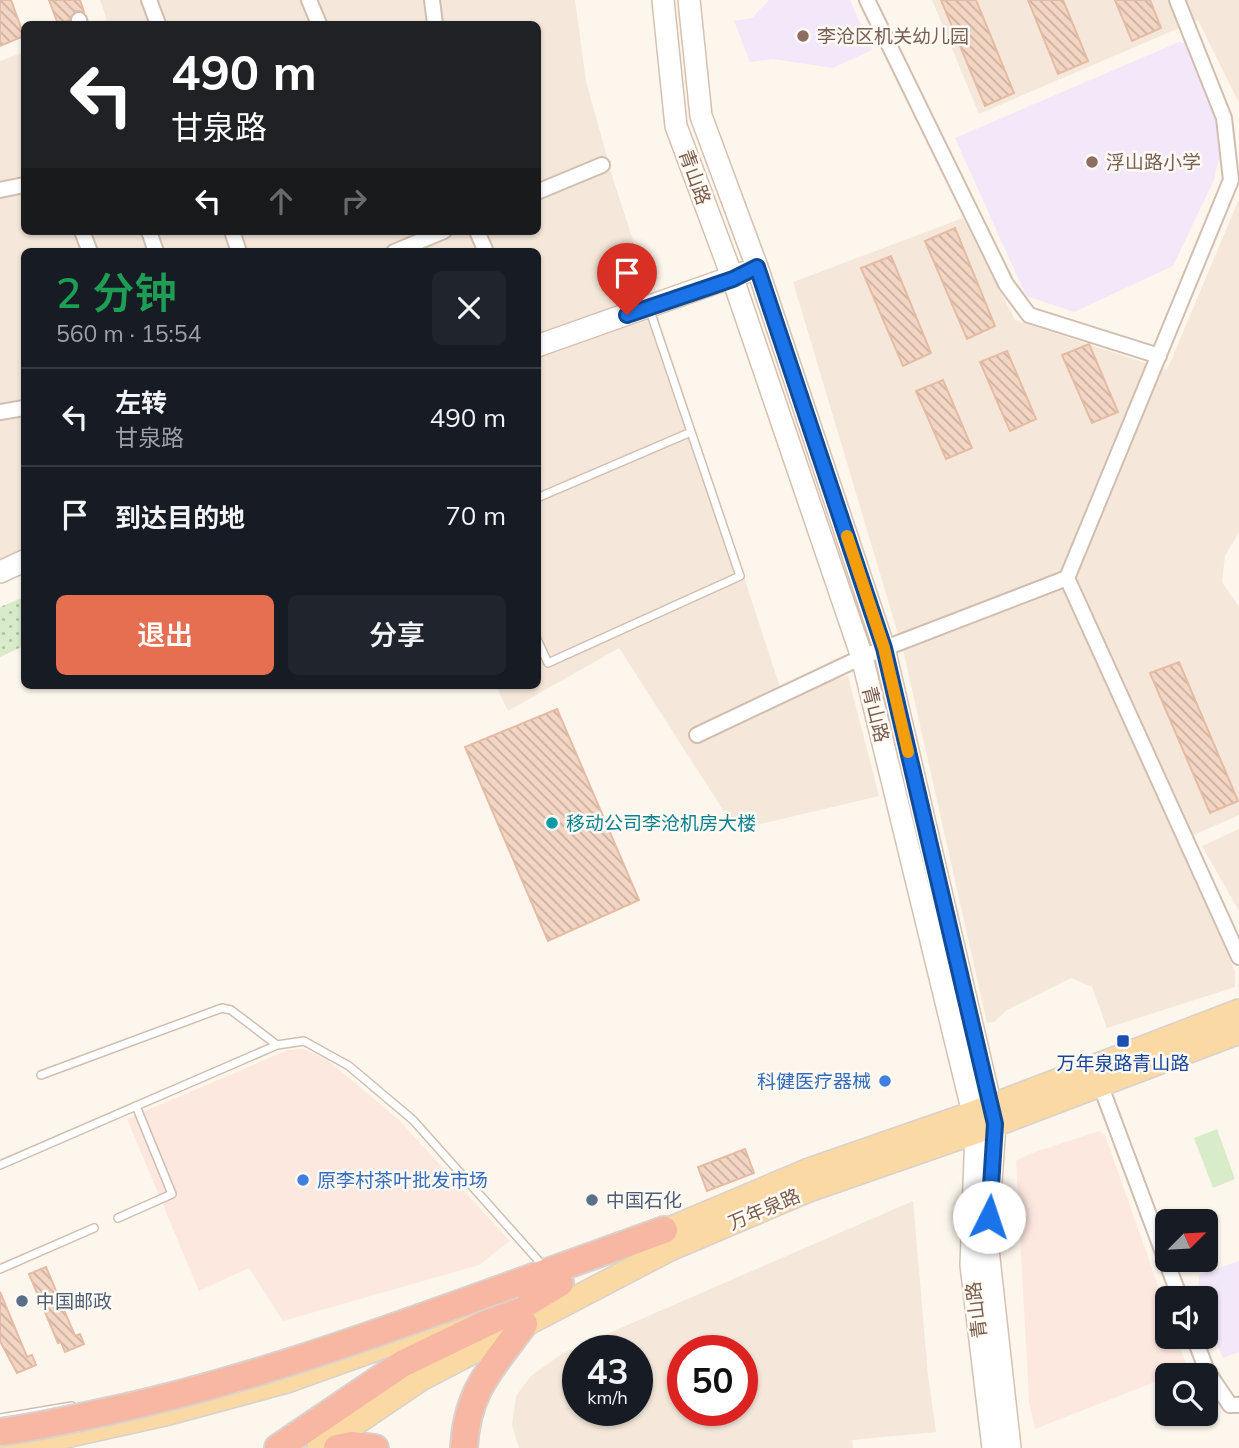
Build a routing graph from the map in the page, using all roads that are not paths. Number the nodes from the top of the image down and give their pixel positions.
1 (149, 0) edge
2 (309, 0) edge
3 (432, 0) edge
4 (663, 0) edge
5 (690, 0) edge
6 (867, 0) edge
7 (1177, 0) edge
8 (157, 21) edge
9 (318, 21) edge
10 (435, 21) edge
11 (602, 165) dead end
12 (21, 186) edge
13 (0, 190) edge
14 (541, 190) edge
15 (434, 235) edge
16 (402, 248) edge
17 (757, 267) junction
18 (733, 279) junction
19 (649, 308) junction
20 (541, 345) edge
21 (1159, 356) junction
22 (21, 408) edge
23 (0, 412) edge
24 (691, 432) junction
25 (541, 496) edge
26 (21, 562) edge
27 (0, 572) edge
28 (1068, 578) junction
29 (541, 648) edge
30 (884, 648) junction
31 (862, 657) junction
32 (697, 735) dead end
33 (1239, 957) edge
34 (1239, 1011) edge
35 (1239, 1032) edge
36 (277, 1045) junction
37 (41, 1075) dead end
38 (1100, 1084) junction
39 (136, 1106) junction
40 (984, 1119) junction
41 (0, 1165) edge
42 (118, 1218) dead end
43 (94, 1228) dead end
44 (664, 1230) joint
45 (0, 1269) edge
46 (554, 1277) junction
47 (514, 1284) junction
48 (1176, 1286) edge
49 (457, 1294) dead end
50 (399, 1315) dead end
51 (524, 1324) junction
52 (340, 1335) dead end
53 (1199, 1349) edge
54 (79, 1404) dead end
55 (1239, 1405) edge
56 (0, 1418) edge
57 (0, 1432) edge
58 (12, 1448) edge
59 (278, 1448) edge
60 (319, 1448) edge
61 (337, 1448) edge
62 (375, 1448) edge
63 (464, 1448) edge
64 (993, 1448) edge
65 (1010, 1448) edge

1 - 8 street
2 - 9 street
3 - 10 street
4 - 18 main road, 青山路
5 - 17 main road, 青山路
6 - 21 street
7 - 21 street
11 - 14 street
12 - 13 street
15 - 16 street
17 - 18 main road
17 - 30 main road, 青山路
18 - 19 main road
18 - 31 main road, 青山路
19 - 20 main road
19 - 24 lane
21 - 28 street
22 - 23 street
24 - 25 lane
24 - 29 lane
26 - 27 main road
28 - 30 street
28 - 33 street
30 - 31 street
30 - 40 main road, 青山路
31 - 32 street
31 - 40 main road, 青山路
34 - 40 main road, 万年泉路
35 - 38 main road, 万年泉路
36 - 37 lane
36 - 39 lane
36 - 46 lane
38 - 40 main road, 万年泉路
38 - 48 street
39 - 41 lane
39 - 42 lane
40 - 44 main road, 万年泉路
40 - 51 main road, 万年泉路
40 - 64 main road, 青山路
40 - 65 main road, 青山路
43 - 45 lane
44 - 46 highway
46 - 47 highway
46 - 58 main road
46 - 59 highway
47 - 49 lane
47 - 57 highway, bridge
50 - 52 lane
51 - 60 main road, 万年泉路
51 - 63 highway
53 - 55 street
54 - 56 lane
61 - 62 highway

